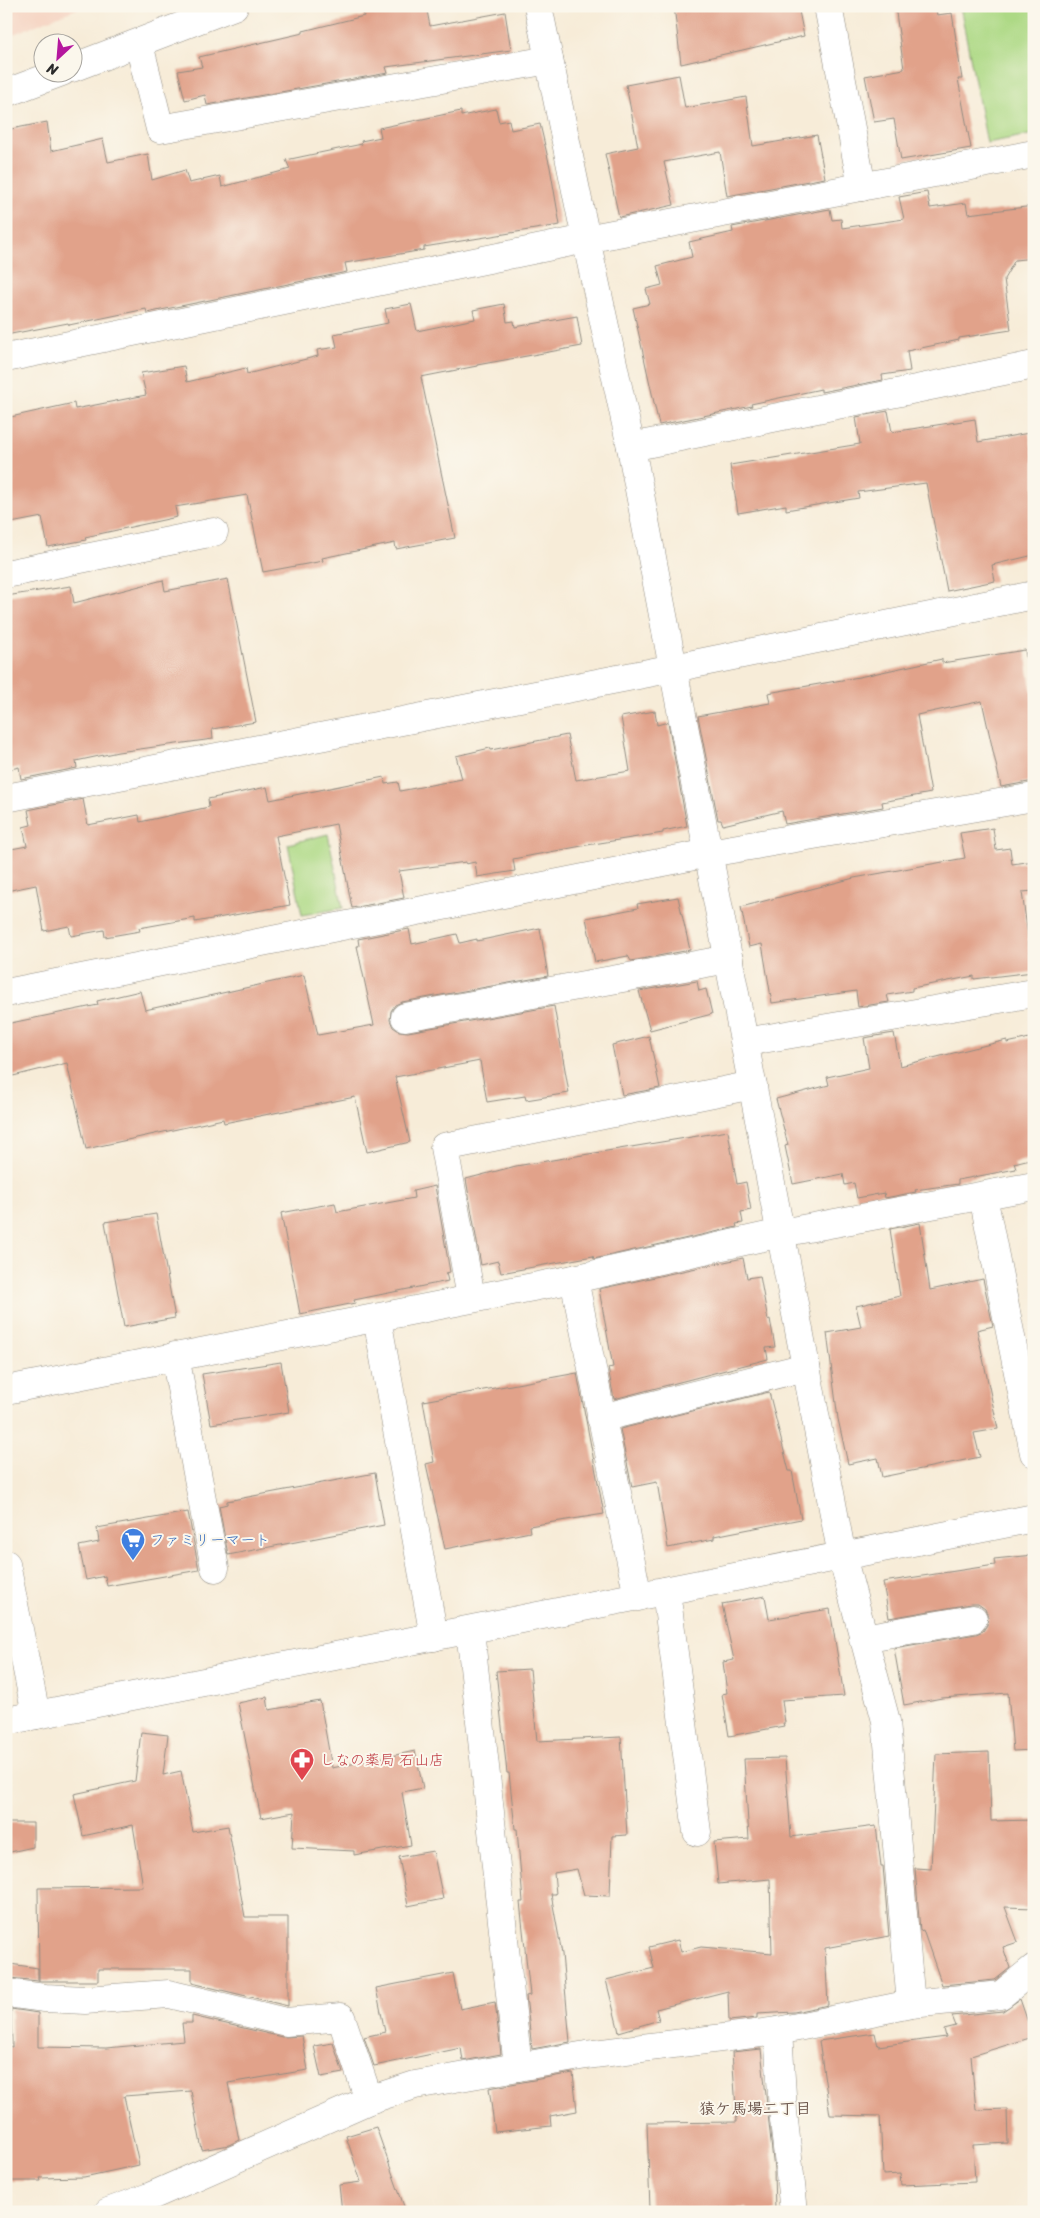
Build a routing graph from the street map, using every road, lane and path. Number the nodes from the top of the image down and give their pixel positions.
1 (234, 6) edge
2 (538, 6) edge
3 (828, 6) edge
4 (139, 44) junction
5 (549, 60) junction
6 (82, 64) edge
7 (35, 82) edge
8 (6, 93) edge
9 (1034, 154) edge
10 (862, 187) junction
11 (586, 239) junction
12 (6, 358) edge
13 (1034, 365) edge
14 (631, 447) junction
15 (214, 532) dead end
16 (6, 574) edge
17 (1034, 595) edge
18 (674, 668) junction
19 (1034, 797) edge
20 (6, 798) edge
21 (709, 853) junction
22 (729, 959) junction
23 (6, 993) edge
24 (1034, 993) edge
25 (405, 1017) dead end
26 (745, 1042) junction
27 (753, 1086) junction
28 (1034, 1186) edge
29 (983, 1196) junction
30 (781, 1232) junction
31 (574, 1279) junction
32 (471, 1298) junction
33 (377, 1318) junction
34 (175, 1356) junction
35 (806, 1367) junction
36 (6, 1390) edge
37 (601, 1418) junction
38 (1034, 1453) edge
39 (1034, 1518) edge
40 (842, 1556) junction
41 (6, 1564) edge
42 (215, 1568) dead end
43 (666, 1591) junction
44 (638, 1597) junction
45 (973, 1619) dead end
46 (470, 1630) junction
47 (434, 1637) junction
48 (863, 1638) junction
49 (36, 1715) junction
50 (6, 1721) edge
51 (697, 1832) dead end
52 (1034, 1968) edge
53 (6, 1993) edge
54 (911, 2004) junction
55 (778, 2031) junction
56 (518, 2067) junction
57 (369, 2100) junction
58 (108, 2212) edge
59 (794, 2212) edge

1 - 4 street
2 - 5 street
3 - 10 street
4 - 5 street
4 - 6 street
5 - 11 street
7 - 8 street
9 - 10 street
10 - 11 street
11 - 12 street
11 - 14 street
13 - 14 street
14 - 18 street
15 - 16 street
17 - 18 street
18 - 20 street
18 - 21 street
19 - 21 street
21 - 22 street
21 - 23 street
22 - 25 street
22 - 26 street
24 - 26 street
26 - 27 street
27 - 30 street
27 - 32 street
28 - 29 street
29 - 30 street
29 - 38 street
30 - 31 street
30 - 35 street
31 - 32 street
31 - 37 street
32 - 33 street
33 - 34 street
33 - 47 street
34 - 36 street
34 - 42 street
35 - 37 street
35 - 40 street
37 - 44 street
39 - 40 street
40 - 43 street
40 - 48 street
41 - 49 street
43 - 44 street
43 - 51 street
44 - 46 street
45 - 48 street
46 - 47 street
46 - 56 street
47 - 49 street
48 - 54 street
49 - 50 street
52 - 54 street
53 - 57 street
54 - 55 street
55 - 56 street
55 - 59 street
56 - 57 street
57 - 58 street

